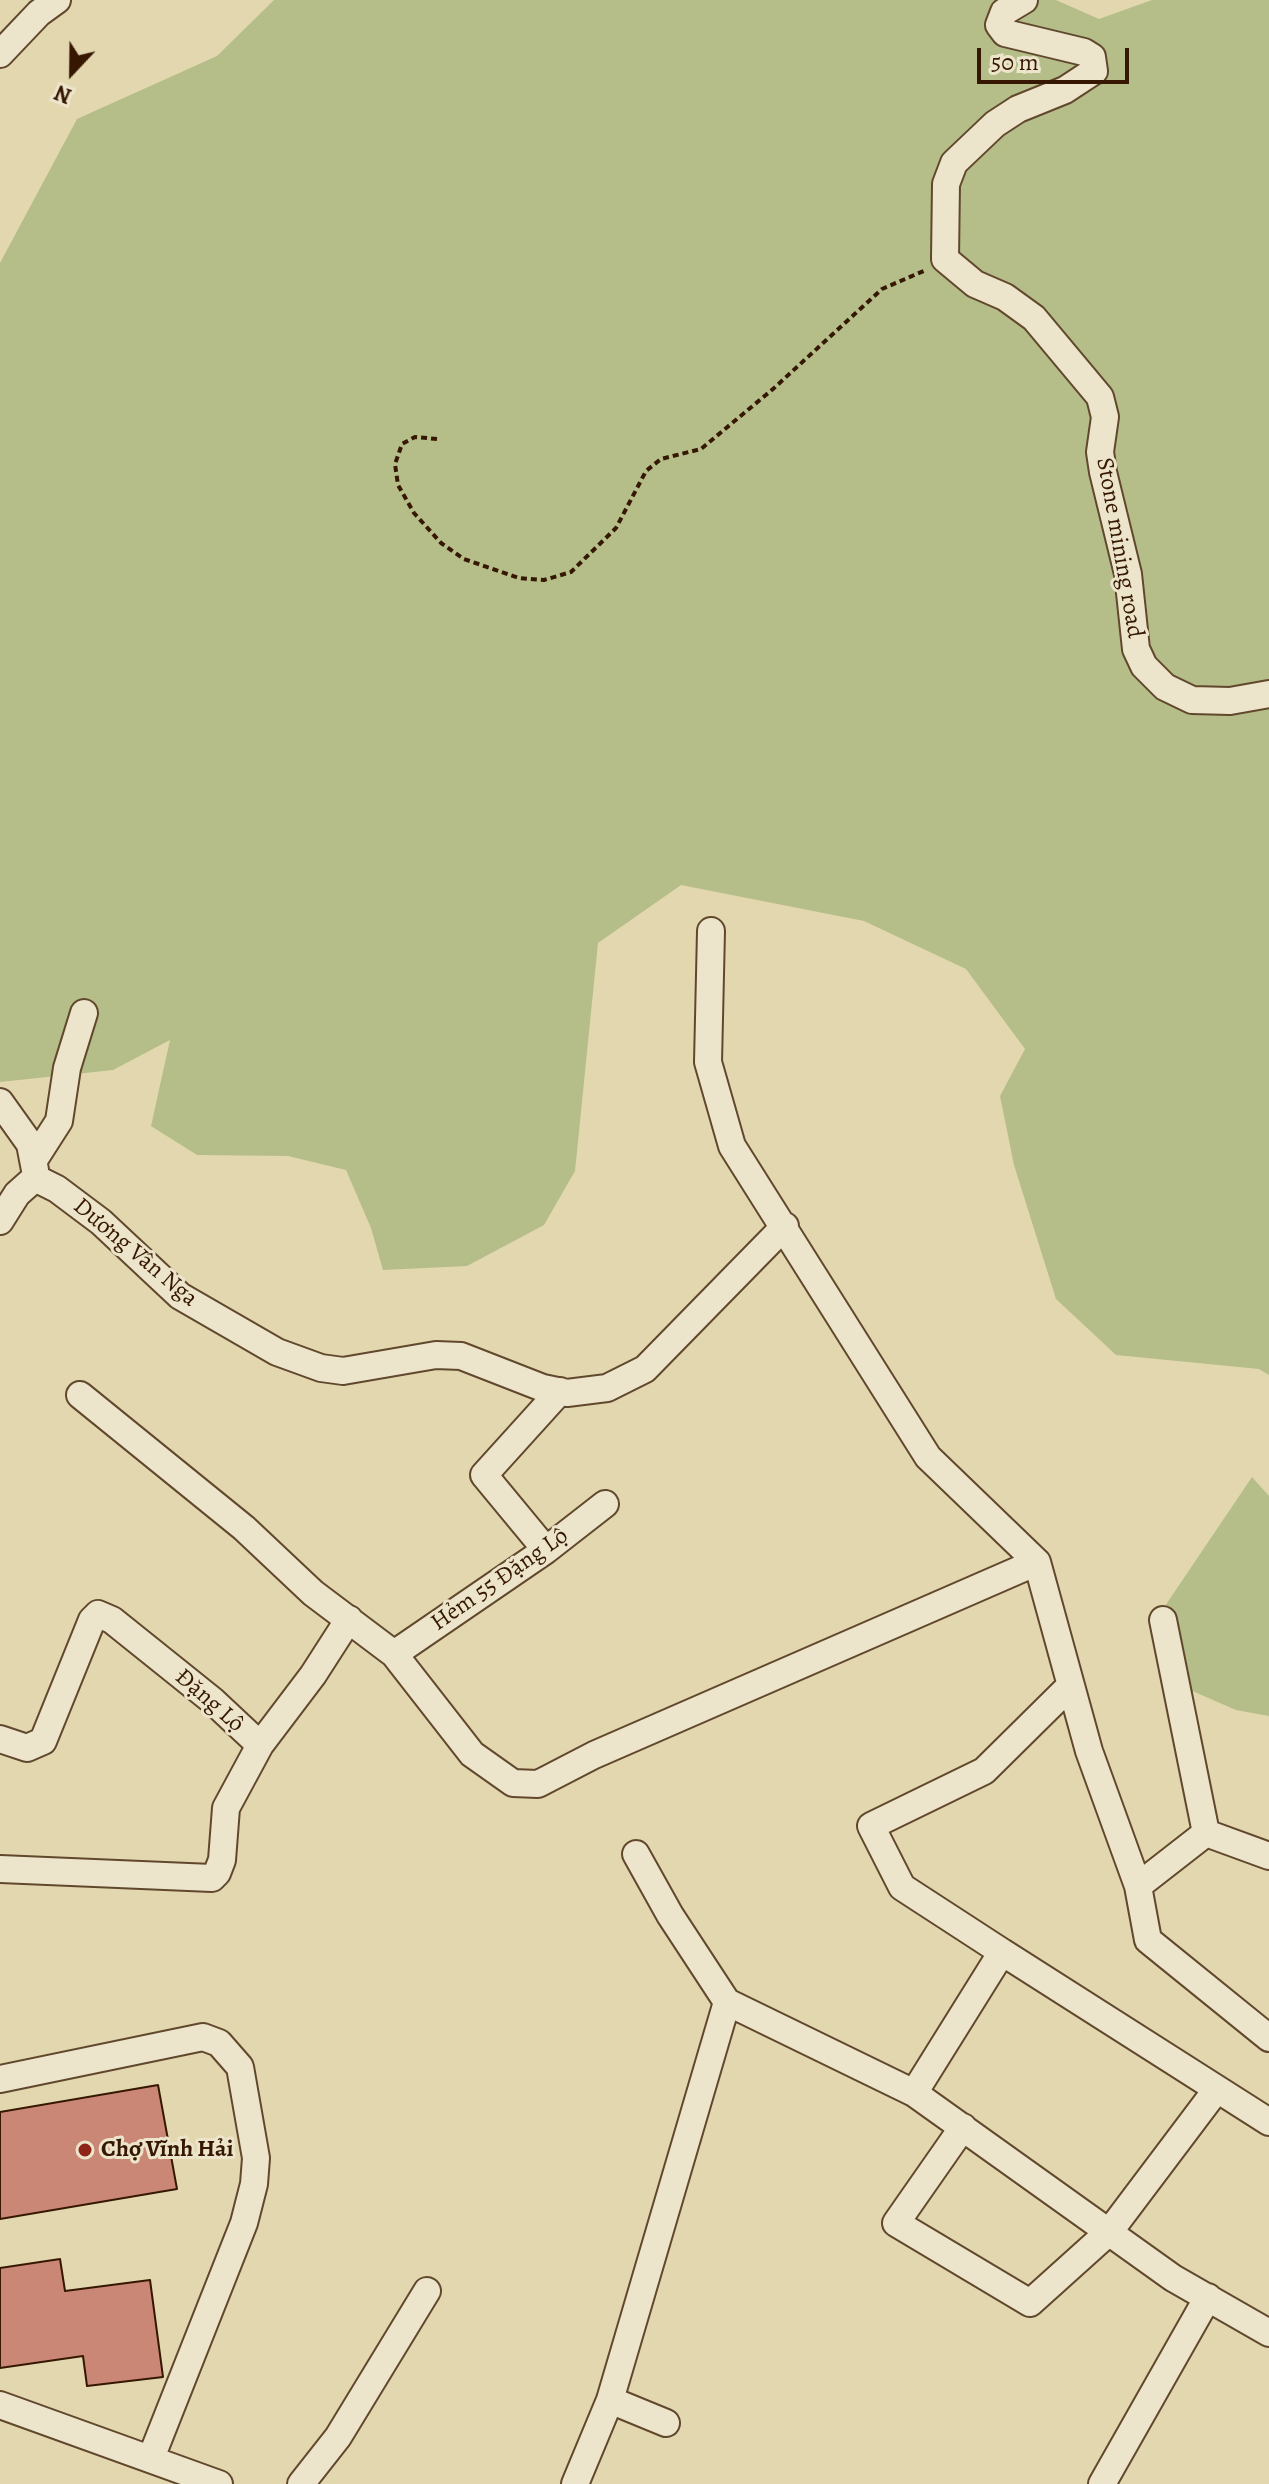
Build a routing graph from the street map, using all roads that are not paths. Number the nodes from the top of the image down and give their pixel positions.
1 (57, 0) edge
2 (1024, 0) edge
3 (0, 54) edge
4 (1269, 694) edge
5 (711, 931) dead end
6 (84, 1013) dead end
7 (0, 1102) edge
8 (34, 1169) junction
9 (0, 1221) edge
10 (785, 1226) junction
11 (560, 1391) junction
12 (80, 1395) dead end
13 (605, 1504) dead end
14 (546, 1550) junction
15 (1037, 1562) junction
16 (349, 1619) junction
17 (1163, 1620) dead end
18 (394, 1654) junction
19 (1069, 1687) junction
20 (0, 1739) edge
21 (260, 1745) junction
22 (1206, 1833) junction
23 (636, 1854) dead end
24 (1269, 1856) edge
25 (0, 1869) edge
26 (1138, 1886) junction
27 (1002, 1952) junction
28 (727, 2002) junction
29 (1269, 2038) edge
30 (0, 2079) edge
31 (1217, 2089) junction
32 (914, 2093) junction
33 (1269, 2122) edge
34 (963, 2127) junction
35 (1110, 2231) junction
36 (427, 2291) dead end
37 (1208, 2297) junction
38 (1269, 2333) edge
39 (610, 2400) junction
40 (1, 2409) edge
41 (666, 2423) dead end
42 (161, 2469) edge
43 (219, 2484) edge
44 (301, 2484) edge
45 (575, 2484) edge
46 (1102, 2484) edge

1 - 3 street
2 - 4 street, Stone mining road
5 - 10 street
6 - 8 street
7 - 8 street
8 - 9 street
8 - 11 street, Dương Vân Nga
10 - 11 street, Dương Vân Nga
10 - 15 street
11 - 14 street
12 - 16 street
13 - 14 street, Hẻm 55 Đặng Lộ
14 - 18 street, Hẻm 55 Đặng Lộ
15 - 18 street
15 - 19 street
16 - 18 street
16 - 21 street
17 - 22 street
19 - 26 street
19 - 27 street
20 - 21 street, Đặng Lộ
21 - 25 street, Đặng Lộ
22 - 24 street
22 - 26 street
23 - 28 street
26 - 29 street
27 - 31 street
27 - 32 street
28 - 32 street
28 - 39 street
30 - 42 street
31 - 33 street
31 - 35 street
32 - 34 street
34 - 35 street
34 - 35 street
35 - 37 street
36 - 44 street
37 - 38 street
37 - 46 street
39 - 41 street
39 - 45 street
40 - 42 street
42 - 43 street

